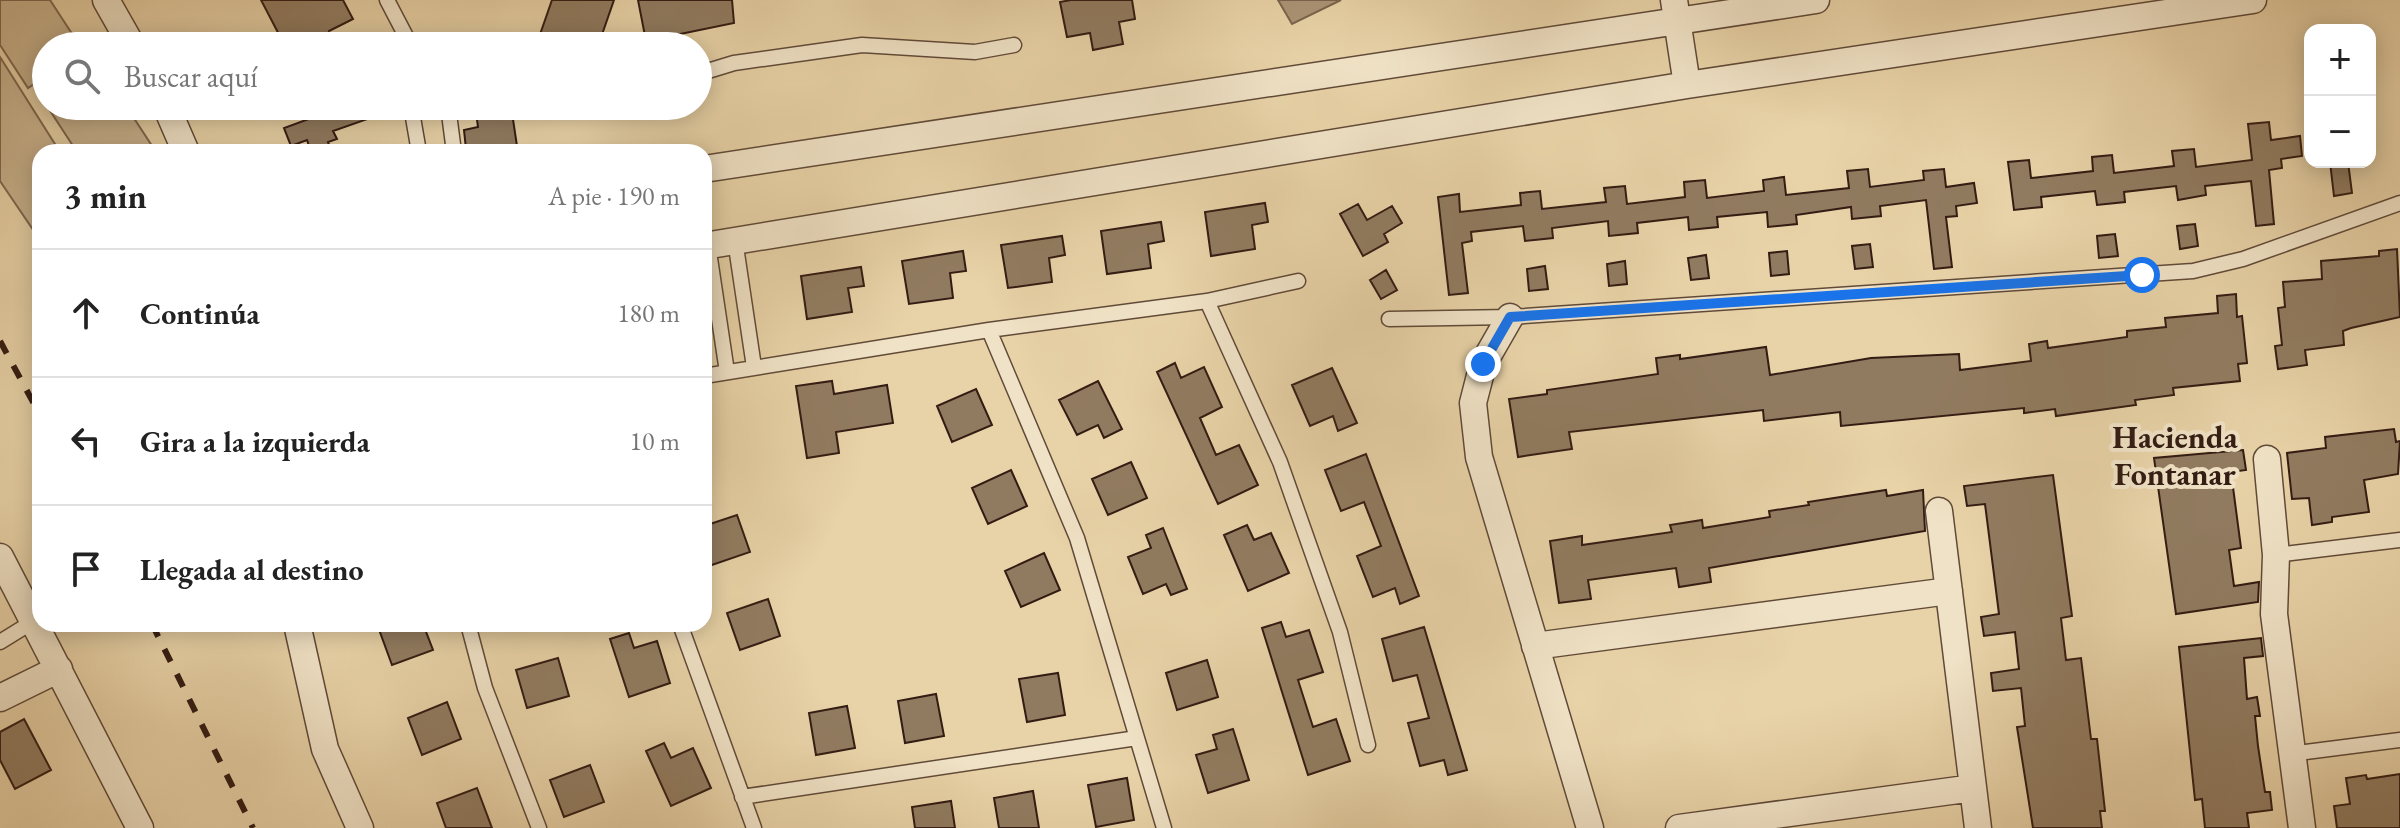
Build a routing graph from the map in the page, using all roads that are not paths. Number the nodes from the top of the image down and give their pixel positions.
1 (106, 0) edge
2 (387, 0) edge
3 (1816, 0) edge
4 (2253, 0) edge
5 (1675, 11) edge
6 (124, 32) edge
7 (404, 32) edge
8 (1014, 45) dead end
9 (712, 70) edge
10 (1687, 85) junction
11 (172, 120) edge
12 (413, 120) edge
13 (450, 120) edge
14 (183, 144) edge
15 (418, 144) edge
16 (453, 144) edge
17 (712, 168) edge
18 (2400, 203) edge
19 (735, 240) junction
20 (712, 245) edge
21 (1298, 281) dead end
22 (712, 282) edge
23 (1207, 301) junction
24 (1510, 317) junction
25 (1389, 319) dead end
26 (989, 330) junction
27 (754, 367) junction
28 (727, 372) junction
29 (712, 375) edge
30 (2267, 459) dead end
31 (1939, 511) dead end
32 (2400, 540) edge
33 (2276, 555) junction
34 (0, 557) edge
35 (1949, 591) junction
36 (32, 617) edge
37 (32, 622) edge
38 (40, 632) edge
39 (299, 632) edge
40 (470, 632) edge
41 (683, 632) edge
42 (0, 642) edge
43 (1535, 646) junction
44 (59, 669) junction
45 (0, 698) edge
46 (1137, 738) junction
47 (2400, 740) edge
48 (1368, 745) dead end
49 (2290, 754) junction
50 (1973, 788) junction
51 (742, 797) junction
52 (140, 828) edge
53 (360, 828) edge
54 (539, 828) edge
55 (754, 828) edge
56 (1164, 828) edge
57 (1590, 828) edge
58 (1679, 828) edge
59 (1978, 828) edge
60 (2302, 828) edge

1 - 6 street
2 - 7 lane
3 - 5 street
4 - 10 street
5 - 10 street
5 - 17 street
8 - 9 lane
10 - 19 street
11 - 14 street
12 - 15 lane
13 - 16 lane
18 - 24 lane
19 - 20 street
19 - 27 lane
21 - 23 lane
22 - 28 lane
23 - 26 lane
23 - 48 lane
24 - 25 lane
24 - 43 street
26 - 27 lane
26 - 46 lane
27 - 28 lane
28 - 29 lane
30 - 33 street
31 - 35 street
32 - 33 lane
33 - 49 street
34 - 36 street
35 - 43 street
35 - 50 street
37 - 42 lane
38 - 44 street
39 - 53 street
40 - 54 lane
41 - 51 lane
43 - 57 street
44 - 45 street
44 - 52 street
46 - 51 lane
46 - 56 lane
47 - 49 lane
49 - 60 street
50 - 58 street
50 - 59 street
51 - 55 lane

